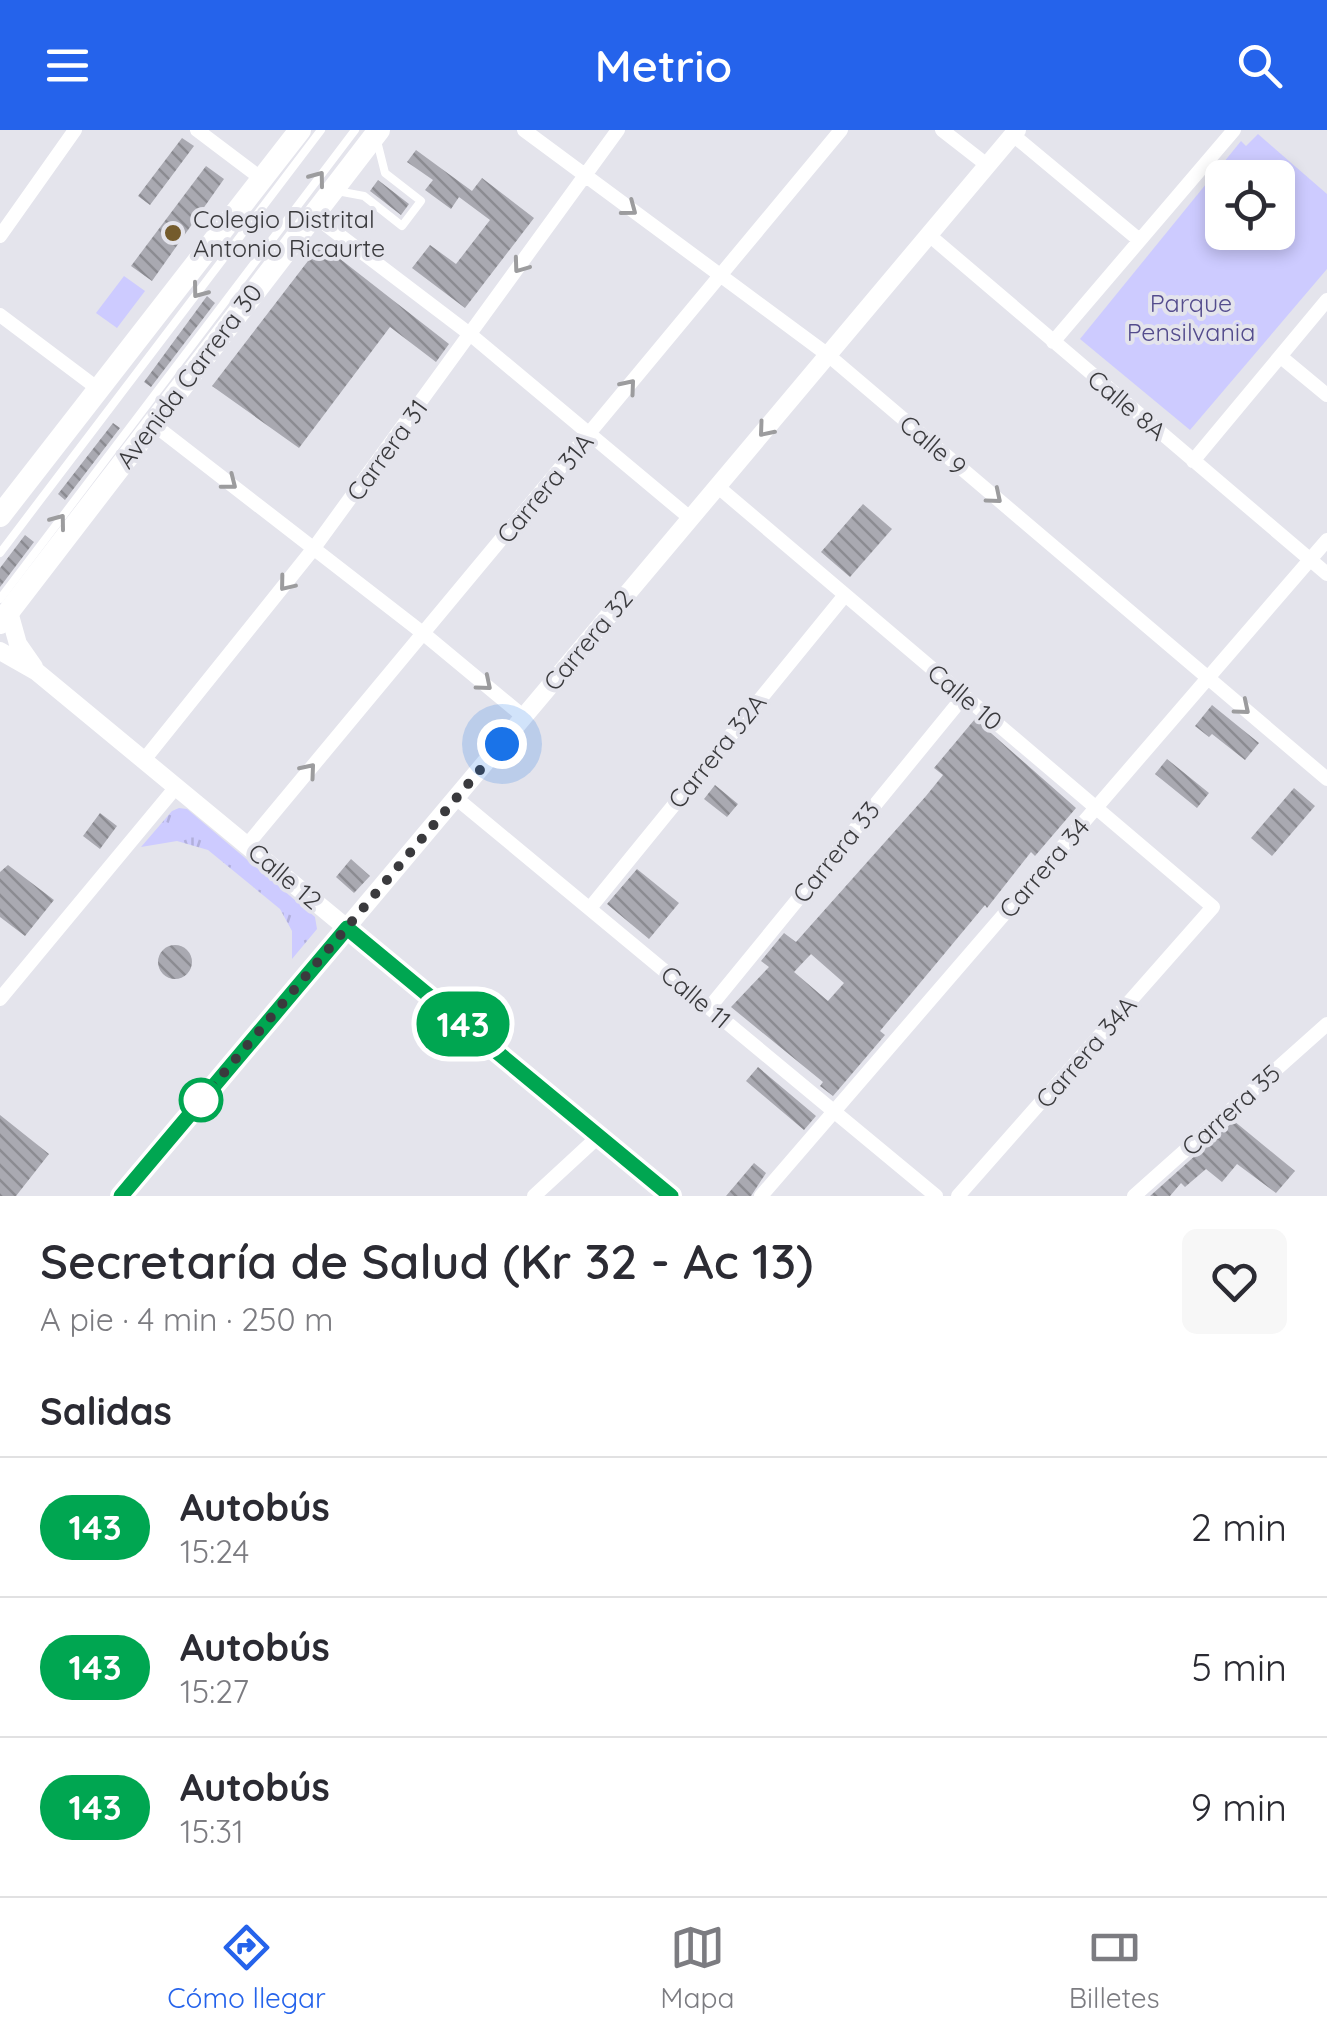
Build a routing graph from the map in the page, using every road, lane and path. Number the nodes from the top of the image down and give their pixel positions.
1 (75, 130) edge
2 (197, 130) edge
3 (300, 130) edge
4 (322, 130) edge
5 (524, 130) edge
6 (618, 130) edge
7 (841, 130) edge
8 (942, 130) edge
9 (1234, 130) edge
10 (370, 132) edge
11 (1015, 133) edge
12 (987, 165) junction
13 (385, 173) junction
14 (585, 175) junction
15 (262, 179) junction
16 (384, 185) dead end
17 (333, 190) junction
18 (364, 196) junction
19 (376, 196) dead end
20 (313, 215) junction
21 (929, 235) junction
22 (0, 236) edge
23 (1138, 239) junction
24 (720, 276) junction
25 (1327, 300) edge
26 (0, 316) edge
27 (471, 334) junction
28 (1053, 342) junction
29 (828, 355) junction
30 (1282, 357) junction
31 (97, 388) junction
32 (1327, 394) edge
33 (152, 424) junction
34 (590, 434) junction
35 (1193, 461) junction
36 (717, 486) junction
37 (0, 516) edge
38 (690, 518) junction
39 (1327, 540) edge
40 (314, 548) junction
41 (0, 553) edge
42 (1310, 560) junction
43 (1327, 574) edge
44 (845, 594) junction
45 (3, 611) edge
46 (424, 634) junction
47 (0, 651) edge
48 (37, 672) junction
49 (1206, 677) junction
50 (964, 696) junction
51 (524, 716) junction
52 (144, 760) junction
53 (1327, 780) edge
54 (176, 786) junction
55 (456, 798) junction
56 (1097, 806) junction
57 (246, 845) junction
58 (1213, 907) joint
59 (590, 908) junction
60 (347, 928) junction
61 (0, 999) edge
62 (709, 1008) junction
63 (1327, 1024) edge
64 (833, 1111) junction
65 (599, 1136) junction
66 (121, 1196) edge
67 (534, 1196) edge
68 (671, 1196) edge
69 (761, 1196) edge
70 (936, 1196) edge
71 (958, 1196) edge
72 (1134, 1196) edge

1 - 22 street
2 - 15 street
3 - 15 highway
4 -> 41 lane
5 - 14 street, Calle 9
6 - 14 street, Carrera 31
7 - 24 street, Carrera 31A
8 - 12 street
9 - 23 street
10 - 13 lane
10 - 17 highway, Avenida Carrera 30
45 -> 10 lane
11 - 12 street, Carrera 32
11 - 23 street
12 - 21 street, Carrera 32
13 - 16 lane
13 - 18 lane
14 -> 24 street, Calle 9
14 -> 27 street, Carrera 31
15 - 31 highway
17 - 18 lane
17 - 20 highway, Avenida Carrera 30
18 - 19 lane
20 - 27 street
20 - 33 highway, Avenida Carrera 30
21 - 28 street, Calle 8A
21 - 29 street, Carrera 32
23 - 28 street
24 - 29 street, Calle 9
34 -> 24 street, Carrera 31A
25 - 30 street
26 - 31 street
27 - 34 street
27 - 40 street, Carrera 31
28 - 35 street, Calle 8A
29 -> 36 street, Carrera 32
29 -> 49 street, Calle 9
30 - 32 street
30 - 35 street
31 - 37 highway
33 -> 40 street
33 - 45 highway, Avenida Carrera 30
34 - 38 street
34 - 46 street, Carrera 31A
35 - 42 street, Calle 8A
36 - 38 street, Carrera 32
36 - 44 street, Calle 10
38 - 51 street, Carrera 32
39 - 42 street, Carrera 34
40 - 46 street
40 -> 52 street, Carrera 31
42 - 43 street, Calle 8A
42 - 49 street, Carrera 34
44 - 50 street, Calle 10
44 - 59 street, Carrera 32A
45 - 48 street, Calle 12
46 -> 51 street
57 -> 46 street, Carrera 31A
47 - 48 street, Calle 12
48 - 52 street, Calle 12
49 -> 53 street, Calle 9
49 - 56 street, Carrera 34
50 - 56 street, Calle 10
50 - 62 street, Carrera 33
51 - 55 street, Carrera 32
52 - 54 street, Calle 12
54 - 57 street, Calle 12
54 - 61 street
55 - 59 street, Calle 11
55 - 60 street, Carrera 32
56 - 58 street, Calle 10
56 - 64 street, Carrera 34
57 - 60 street, Calle 12
58 - 71 street, Carrera 34A
59 - 62 street, Calle 11
60 - 65 street, Calle 12
60 - 66 street, Carrera 32
62 - 64 street, Calle 11
63 - 72 street, Carrera 35
64 - 69 street, Carrera 34
64 - 70 street, Calle 11
65 - 67 street
65 - 68 street, Calle 12

